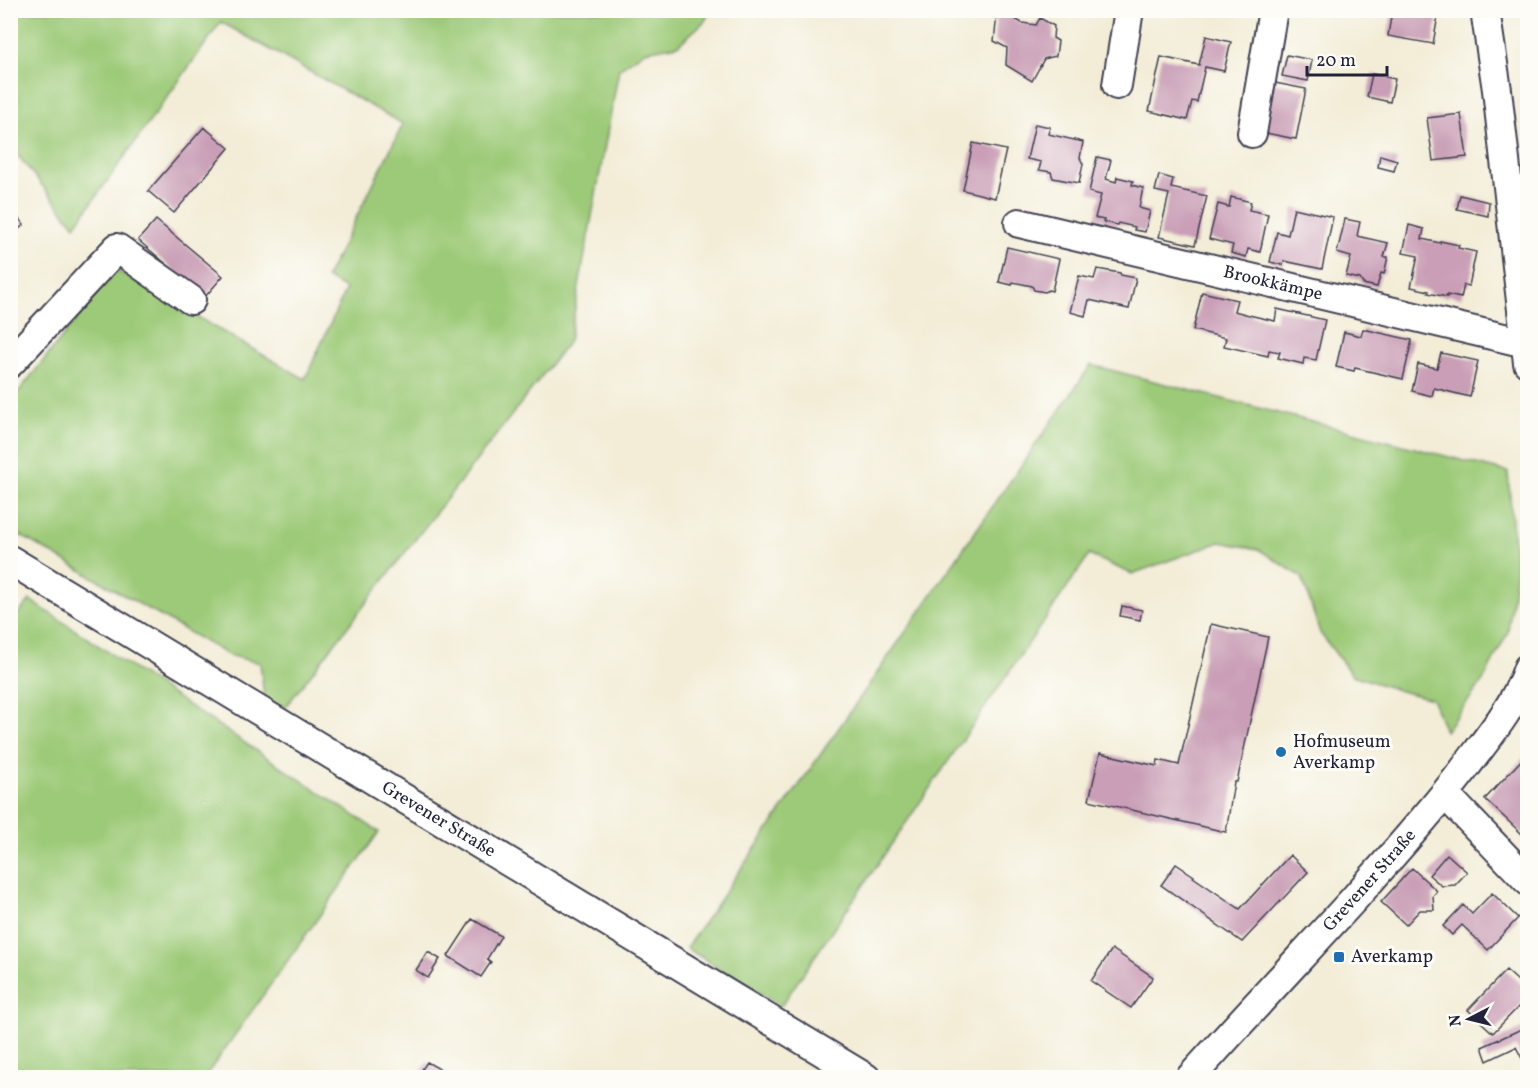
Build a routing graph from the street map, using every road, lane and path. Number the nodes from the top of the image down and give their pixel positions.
1 (1129, 10) edge
2 (1273, 10) edge
3 (1485, 10) edge
4 (1117, 86) dead end
5 (1252, 133) dead end
6 (1019, 223) dead end
7 (191, 300) dead end
8 (1526, 353) edge
9 (10, 363) edge
10 (10, 561) edge
11 (1527, 668) edge
12 (1445, 794) junction
13 (1527, 881) edge
14 (866, 1077) edge
15 (1190, 1077) edge

1 - 4 street
2 - 5 street
3 - 8 street
6 - 8 street, Brookkämpe
7 - 9 street
10 - 14 street, Grevener Straße
11 - 12 street, Grevener Straße
12 - 13 street
12 - 15 street, Grevener Straße

